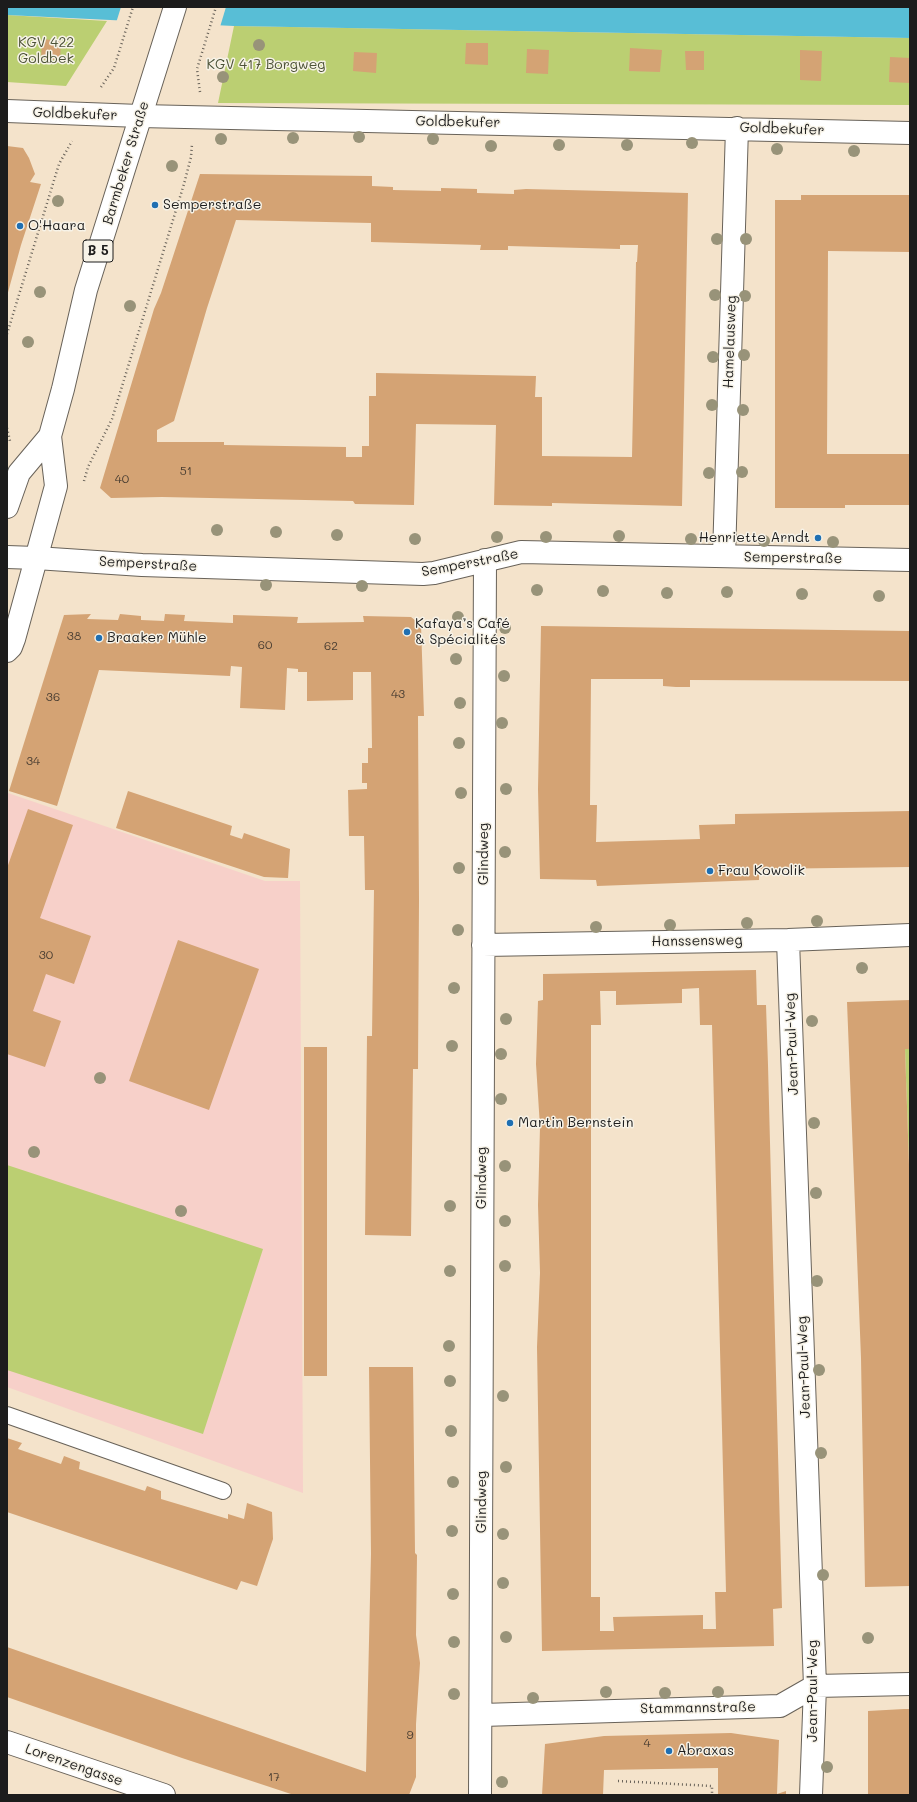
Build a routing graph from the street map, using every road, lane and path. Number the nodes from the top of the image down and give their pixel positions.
1 (133, 7) edge
2 (216, 7) edge
3 (172, 16) edge
4 (99, 89) dead end
5 (200, 97) dead end
6 (7, 111) edge
7 (140, 116) junction
8 (737, 128) junction
9 (910, 133) edge
10 (192, 137) dead end
11 (72, 141) dead end
12 (7, 334) edge
13 (50, 436) junction
14 (82, 487) dead end
15 (7, 507) edge
16 (724, 556) junction
17 (7, 557) edge
18 (36, 558) junction
19 (485, 560) junction
20 (910, 560) edge
21 (7, 651) edge
22 (910, 935) edge
23 (788, 940) junction
24 (483, 945) junction
25 (7, 1415) edge
26 (223, 1491) dead end
27 (910, 1684) edge
28 (815, 1686) junction
29 (482, 1715) junction
30 (7, 1742) edge
31 (618, 1781) dead end
32 (164, 1795) edge
33 (480, 1795) edge
34 (712, 1795) edge
35 (811, 1795) edge

1 - 4 path
2 - 5 path
3 - 7 street, Barmbeker Straße / B 5
6 - 7 street, Goldbekufer
7 - 8 street, Goldbekufer
7 - 13 street, Barmbeker Straße / B 5
8 - 9 street, Goldbekufer
8 - 16 street, Hamelausweg
10 - 14 path
11 - 12 path
13 - 15 street, Barmbeker Straße / B 5
13 - 18 street, Barmbeker Straße / B 5
16 - 19 street, Semperstraße
16 - 20 street, Semperstraße
17 - 18 street, Semperstraße
18 - 19 street, Semperstraße
18 - 21 street, Barmbeker Straße / B 5
19 - 24 street, Glindweg
22 - 23 street, Hanssensweg
23 - 24 street, Hanssensweg
23 - 28 street, Jean-Paul-Weg
24 - 29 street, Glindweg
25 - 26 lane
27 - 28 street, Stammannstraße
28 - 29 street, Stammannstraße
28 - 35 street, Jean-Paul-Weg
29 - 33 street, Glindweg
30 - 32 street, Lorenzengasse
31 - 34 path

